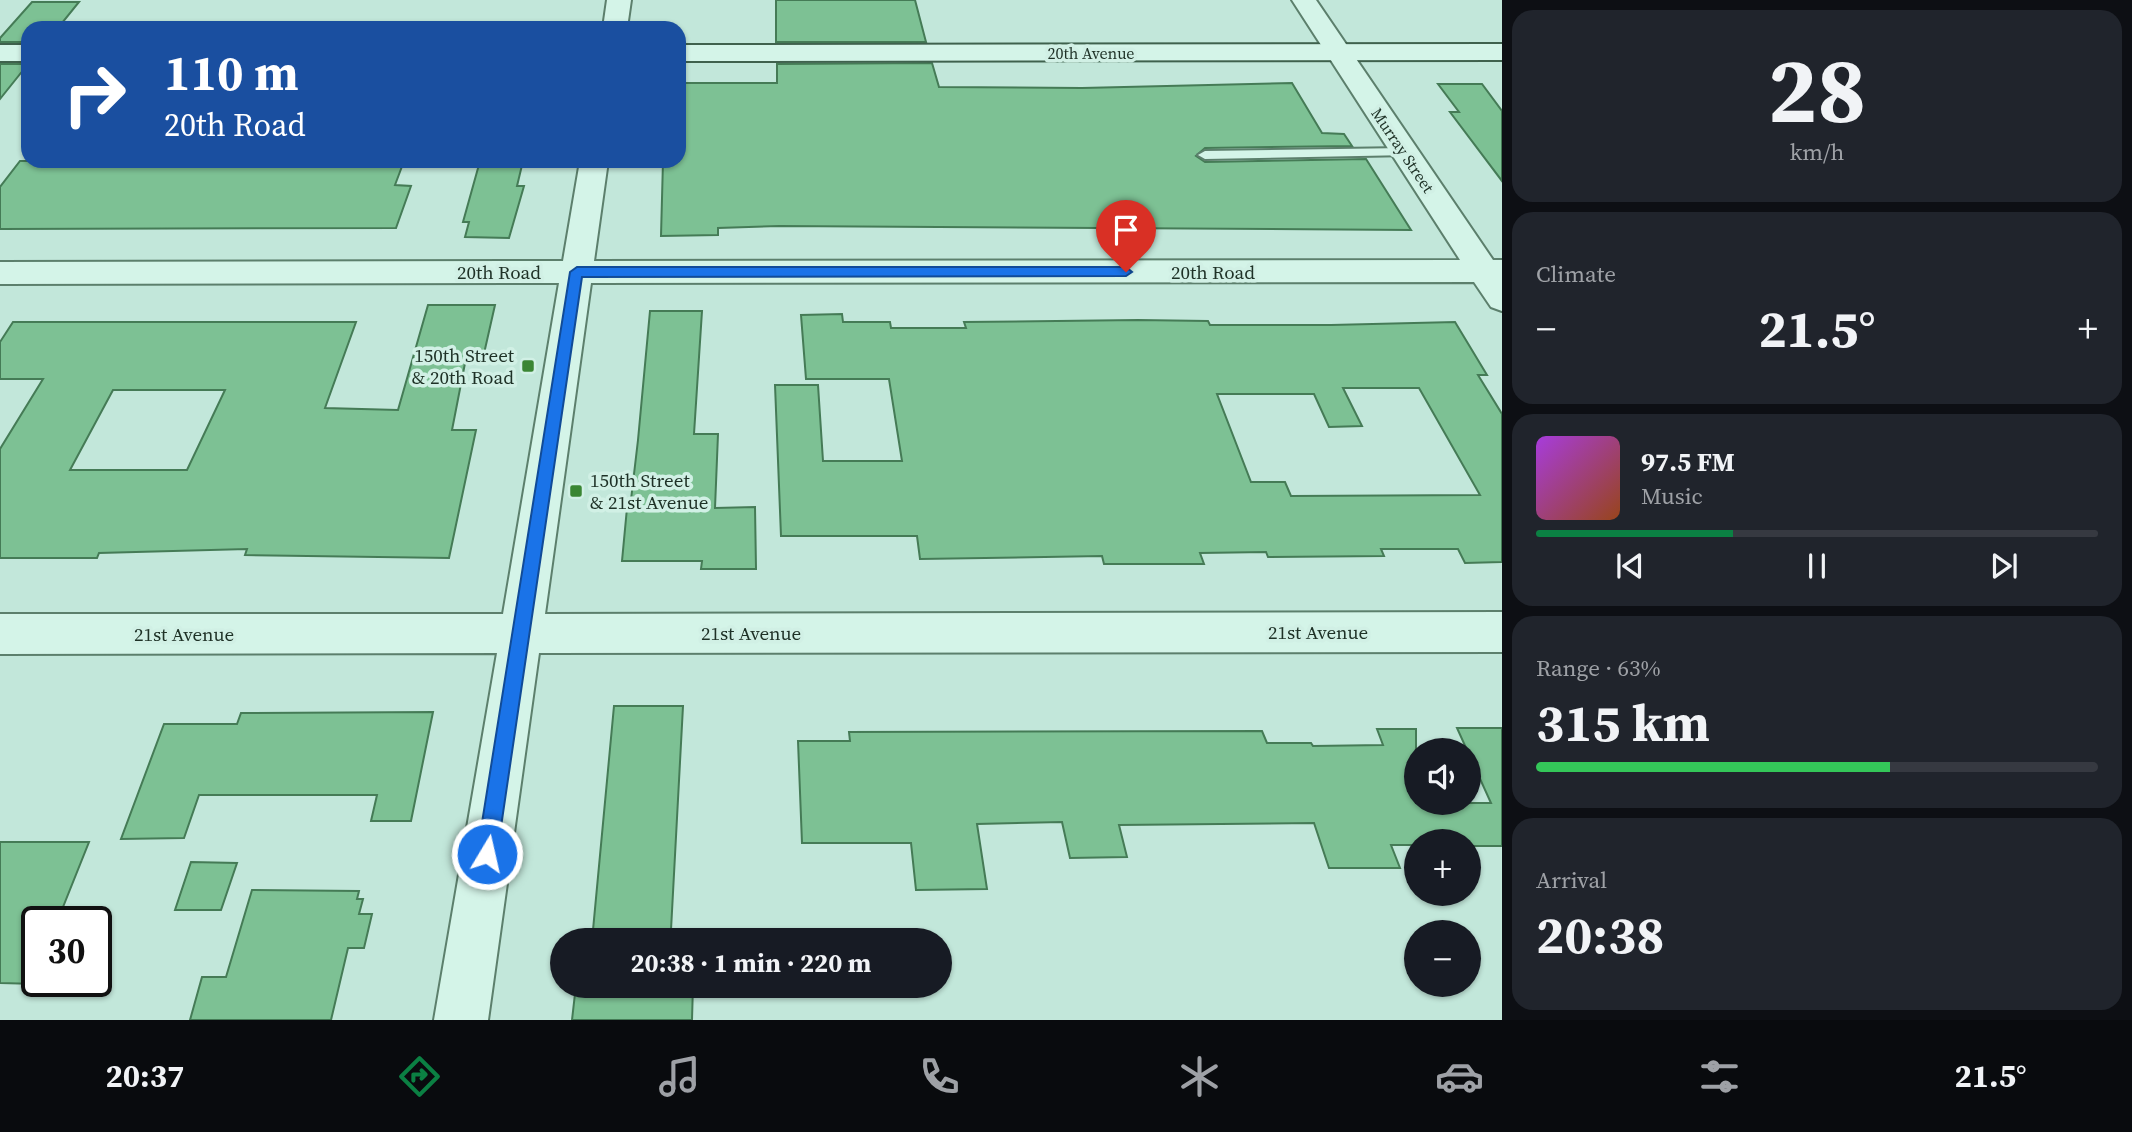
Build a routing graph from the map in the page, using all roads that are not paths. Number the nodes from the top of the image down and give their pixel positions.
1 (619, 0) edge
2 (1304, 0) edge
3 (616, 21) edge
4 (1339, 52) junction
5 (1502, 52) edge
6 (21, 53) edge
7 (686, 53) edge
8 (0, 54) edge
9 (1405, 152) junction
10 (1205, 155) dead end
11 (593, 168) edge
12 (1493, 271) edge
13 (0, 272) edge
14 (577, 272) junction
15 (1502, 299) edge
16 (1502, 632) edge
17 (521, 633) junction
18 (0, 634) edge
19 (461, 1020) edge

1 - 3 street
2 - 4 street, Murray Street
4 - 5 street, 20th Avenue
4 - 7 street, 20th Avenue
4 - 9 street, Murray Street
6 - 8 street
9 - 10 lane
9 - 12 street, Murray Street
11 - 14 street
12 - 14 street, 20th Road
12 - 15 street, Murray Street
13 - 14 street, 20th Road
14 - 17 street
16 - 17 street, 21st Avenue
17 - 18 street, 21st Avenue
17 - 19 street

